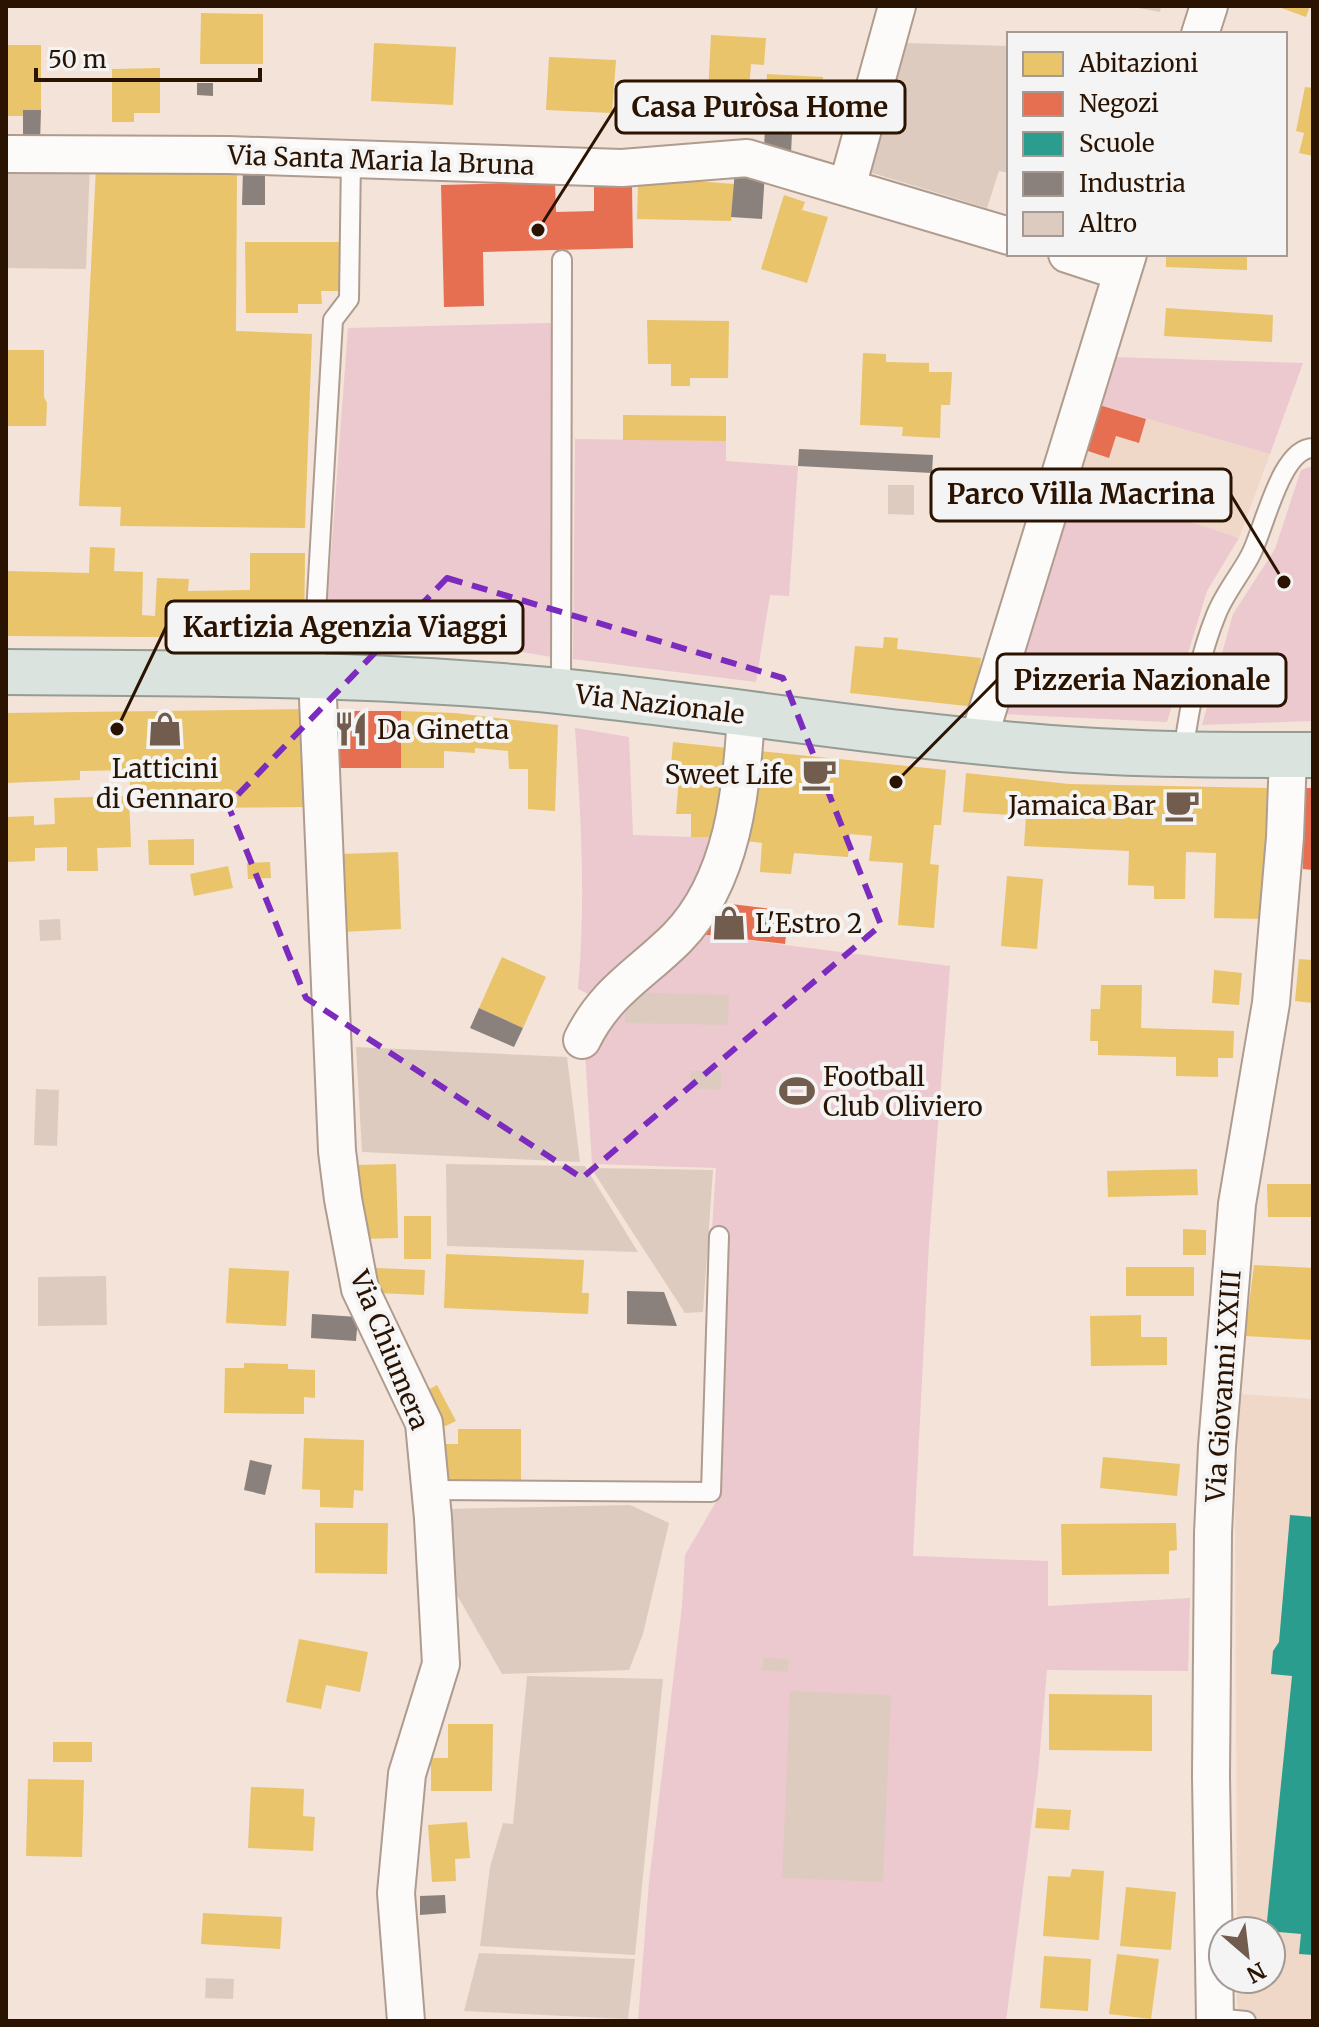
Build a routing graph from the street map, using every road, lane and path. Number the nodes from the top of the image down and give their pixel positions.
1 (897, 6) edge
2 (1209, 6) edge
3 (1201, 32) edge
4 (6, 154) edge
5 (351, 158) junction
6 (847, 187) junction
7 (1007, 235) edge
8 (1080, 256) edge
9 (562, 260) dead end
10 (1125, 263) edge
11 (1313, 448) edge
12 (6, 672) edge
13 (317, 675) junction
14 (561, 692) junction
15 (746, 714) junction
16 (978, 741) junction
17 (1183, 754) junction
18 (1300, 755) edge
19 (582, 1040) dead end
20 (719, 1236) dead end
21 (430, 1490) junction
22 (1225, 2020) edge
23 (406, 2021) edge

1 - 6 street
2 - 3 street
4 - 5 street, Via Santa Maria la Bruna
5 - 6 street, Via Santa Maria la Bruna
5 - 13 lane
6 - 7 street, Via Santa Maria la Bruna
8 - 10 street
9 - 14 lane
10 - 16 street
11 - 17 lane
12 - 13 main road, Via Nazionale
13 - 14 main road, Via Nazionale
13 - 21 street, Via Chiumera
14 - 15 main road, Via Nazionale
15 - 16 main road, Via Nazionale
15 - 19 street
16 - 17 main road, Via Nazionale
17 - 18 main road, Via Nazionale
18 - 22 street, Via Giovanni XXIII
20 - 21 lane
21 - 23 street, Via Chiumera

